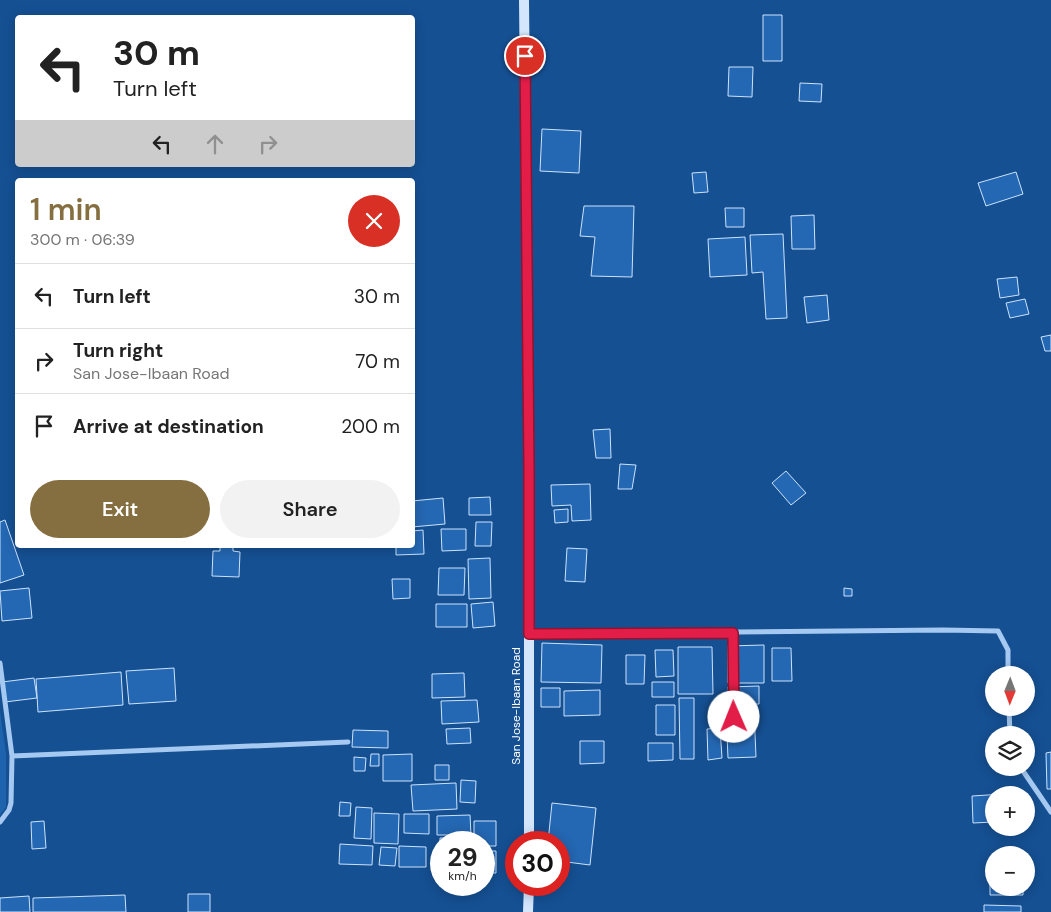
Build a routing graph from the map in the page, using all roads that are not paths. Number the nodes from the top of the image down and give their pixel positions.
1 (524, 0) edge
2 (733, 633) junction
3 (529, 634) junction
4 (0, 663) edge
5 (1008, 666) edge
6 (734, 717) dead end
7 (348, 742) dead end
8 (12, 756) junction
9 (1026, 776) edge
10 (1051, 812) edge
11 (0, 822) edge
12 (528, 831) edge
13 (528, 896) edge
14 (528, 912) edge

1 - 3 main road, San Jose-Ibaan Road
2 - 3 street
2 - 5 street
2 - 6 street
3 - 12 main road, San Jose-Ibaan Road
4 - 8 street
7 - 8 street
8 - 11 street
9 - 10 street
13 - 14 main road

